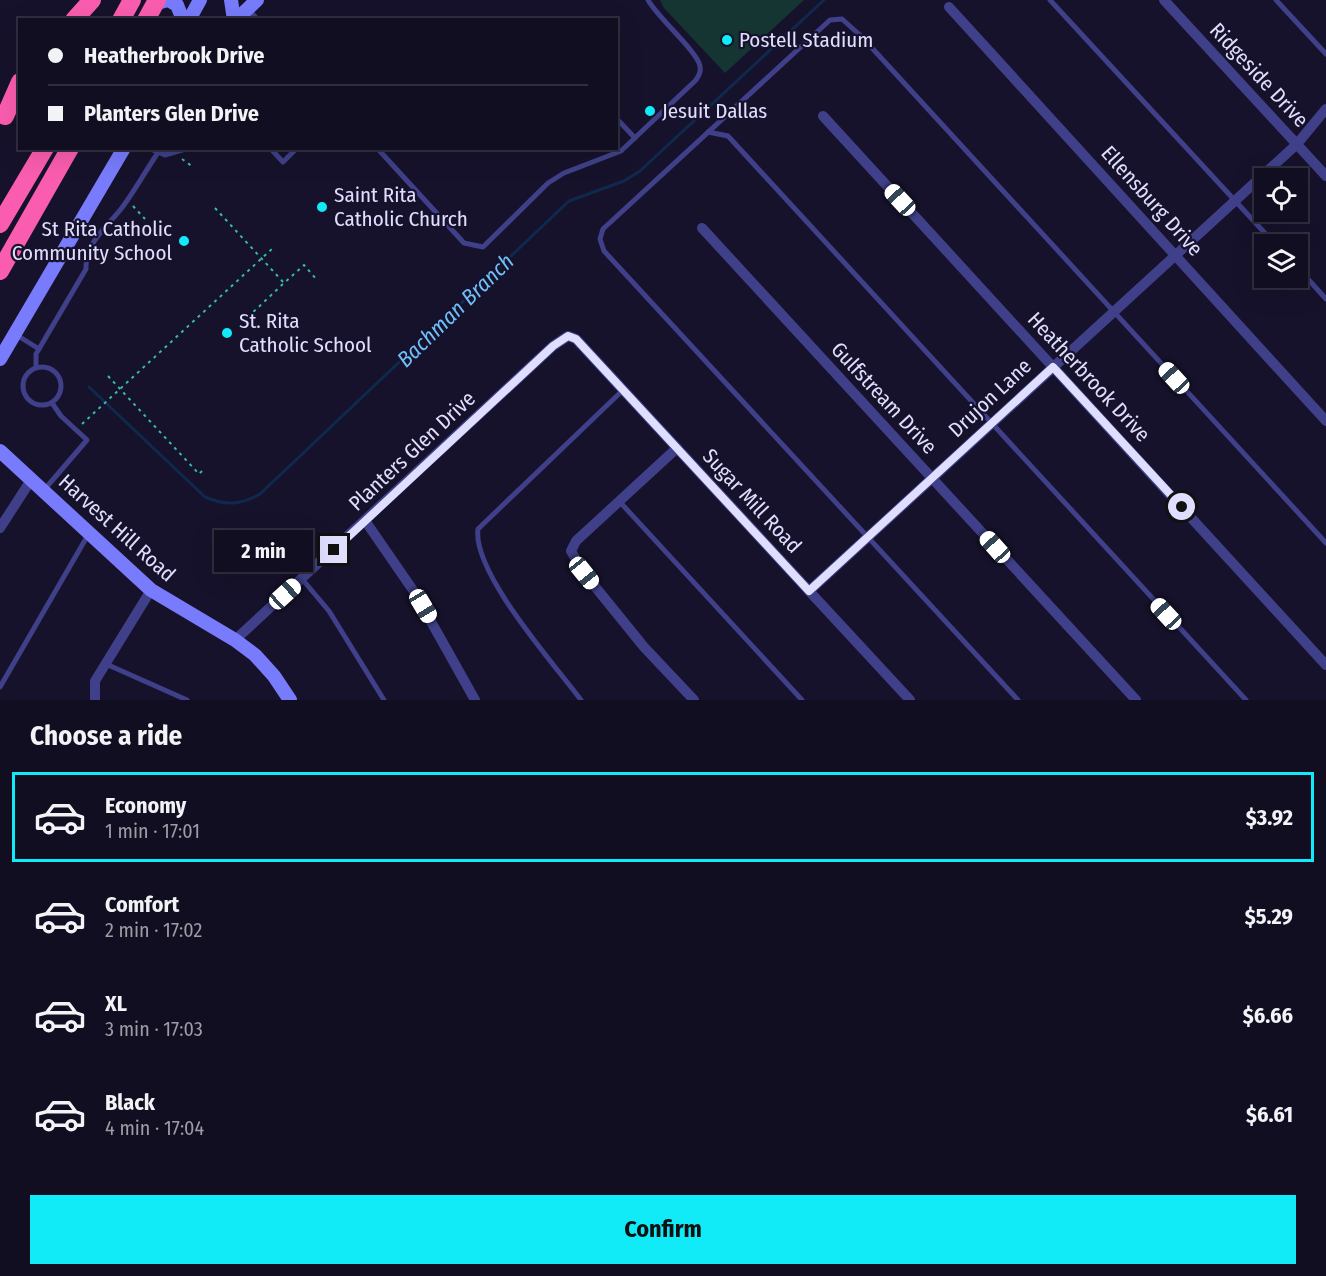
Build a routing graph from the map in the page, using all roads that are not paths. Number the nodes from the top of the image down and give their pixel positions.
1 (92, 0) edge
2 (132, 0) edge
3 (200, 0) edge
4 (231, 0) edge
5 (648, 0) edge
6 (1050, 0) edge
7 (1164, 0) edge
8 (1276, 0) edge
9 (159, 1) edge
10 (252, 4) edge
11 (949, 7) dead end
12 (76, 18) edge
13 (122, 18) edge
14 (133, 18) edge
15 (147, 18) edge
16 (182, 18) edge
17 (190, 18) edge
18 (235, 18) edge
19 (237, 18) edge
20 (1326, 54) edge
21 (18, 86) edge
22 (18, 104) edge
23 (1326, 109) edge
24 (823, 116) dead end
25 (2, 120) edge
26 (618, 120) edge
27 (708, 132) junction
28 (635, 138) junction
29 (1297, 144) junction
30 (44, 150) edge
31 (69, 150) edge
32 (123, 150) edge
33 (151, 150) edge
34 (184, 150) edge
35 (272, 150) edge
36 (295, 150) edge
37 (379, 150) edge
38 (157, 154) junction
39 (1326, 176) edge
40 (1235, 201) junction
41 (0, 224) edge
42 (702, 228) dead end
43 (1266, 234) edge
44 (65, 248) junction
45 (1176, 256) junction
46 (86, 259) junction
47 (4, 263) edge
48 (0, 279) edge
49 (1308, 279) edge
50 (1326, 299) edge
51 (1114, 312) junction
52 (15, 334) junction
53 (562, 339) joint
54 (39, 349) junction
55 (0, 359) edge
56 (36, 367) junction
57 (1053, 367) junction
58 (623, 390) junction
59 (52, 403) junction
60 (1326, 421) edge
61 (991, 423) junction
62 (677, 448) junction
63 (0, 451) edge
64 (932, 478) junction
65 (31, 480) junction
66 (43, 491) junction
67 (619, 501) junction
68 (366, 522) junction
69 (0, 528) edge
70 (88, 533) junction
71 (867, 537) junction
72 (1326, 543) edge
73 (302, 579) junction
74 (151, 590) junction
75 (809, 591) junction
76 (235, 640) junction
77 (105, 663) junction
78 (1326, 664) edge
79 (0, 687) edge
80 (95, 700) edge
81 (187, 700) edge
82 (290, 700) edge
83 (384, 700) edge
84 (475, 700) edge
85 (581, 700) edge
86 (694, 700) edge
87 (802, 700) edge
88 (910, 700) edge
89 (1018, 700) edge
90 (1136, 700) edge
91 (1246, 700) edge

1 - 12 highway
2 - 13 highway
3 - 17 main road
4 - 18 main road
5 - 28 lane
6 - 40 lane
7 - 29 street, Ridgeside Drive
8 - 20 lane
9 - 14 main road
9 - 15 highway, bridge
9 - 16 main road
10 - 19 main road
11 - 45 street, Ellensburg Drive
21 - 25 highway
22 - 25 main road
23 - 29 street, Drujon Lane
24 - 57 street, Heatherbrook Drive
26 - 28 lane
27 - 51 lane
27 - 61 lane
27 - 71 lane
28 - 37 lane
29 - 39 street, Ridgeside Drive
29 - 40 street, Drujon Lane
30 - 41 highway
31 - 47 highway
32 - 44 main road
33 - 38 lane
34 - 38 lane
35 - 36 lane
38 - 46 lane
40 - 43 lane
40 - 45 street, Drujon Lane
42 - 64 street, Gulfstream Drive
44 - 46 lane
44 - 52 main road
45 - 51 street, Drujon Lane
45 - 60 street, Ellensburg Drive
46 - 54 lane
47 - 48 highway
49 - 50 lane
51 - 57 street, Drujon Lane
51 - 72 lane
52 - 54 lane
52 - 55 main road
53 - 58 street, Sugar Mill Road
53 - 68 street, Planters Glen Drive
54 - 56 lane
56 - 59 lane
56 - 59 lane
57 - 61 street, Drujon Lane
57 - 78 street, Heatherbrook Drive
58 - 62 street, Sugar Mill Road
58 - 85 lane
59 - 66 lane
61 - 64 street, Drujon Lane
61 - 91 lane
62 - 67 street
62 - 75 street, Sugar Mill Road
63 - 65 main road, Harvest Hill Road
64 - 71 street, Drujon Lane
64 - 90 street, Gulfstream Drive
65 - 66 main road, Harvest Hill Road
65 - 69 street
66 - 70 main road, Harvest Hill Road
67 - 86 street
67 - 87 lane
68 - 73 street, Planters Glen Drive
68 - 84 street
70 - 74 main road, Harvest Hill Road
70 - 79 lane
71 - 75 street, Drujon Lane
71 - 89 lane
73 - 76 street, Planters Glen Drive
73 - 83 lane
74 - 76 main road, Harvest Hill Road
74 - 77 street
75 - 88 street, Sugar Mill Road
76 - 82 main road, Harvest Hill Road
77 - 80 street
77 - 81 lane

